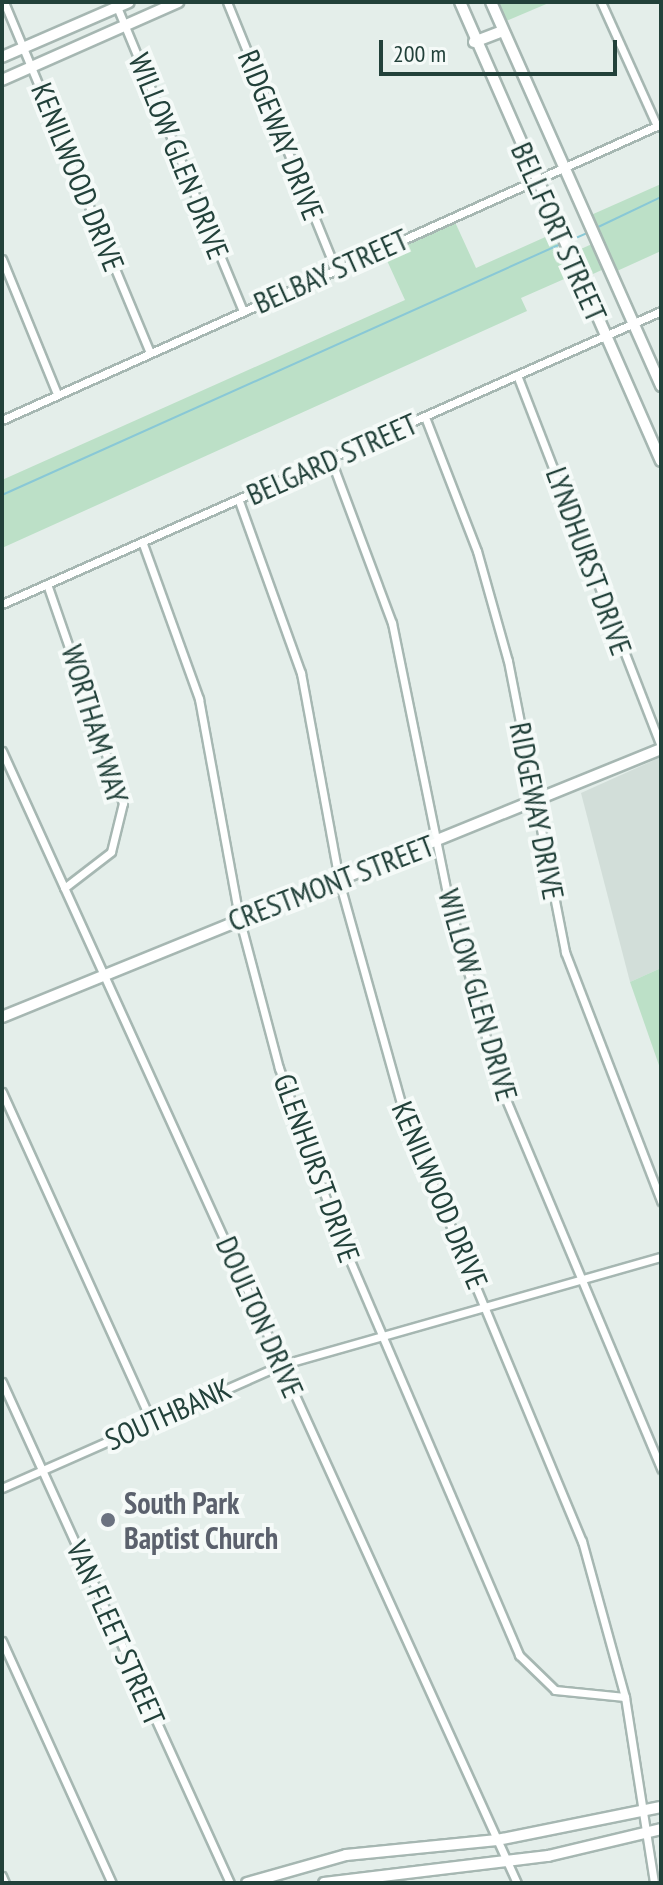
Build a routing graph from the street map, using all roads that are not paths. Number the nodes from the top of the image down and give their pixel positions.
1 (4, 2) edge
2 (129, 2) edge
3 (178, 2) edge
4 (227, 2) edge
5 (460, 2) edge
6 (491, 2) edge
7 (601, 2) edge
8 (116, 5) edge
9 (126, 25) junction
10 (502, 31) junction
11 (474, 42) junction
12 (25, 48) junction
13 (2, 57) edge
14 (32, 66) junction
15 (2, 80) edge
16 (659, 125) edge
17 (563, 169) junction
18 (536, 180) junction
19 (2, 259) edge
20 (335, 268) junction
21 (243, 311) junction
22 (661, 311) edge
23 (633, 323) junction
24 (605, 336) junction
25 (150, 352) junction
26 (517, 375) junction
27 (661, 386) edge
28 (57, 394) junction
29 (425, 417) junction
30 (2, 420) edge
31 (331, 460) junction
32 (661, 461) edge
33 (239, 501) junction
34 (143, 544) junction
35 (47, 584) junction
36 (2, 604) edge
37 (661, 748) edge
38 (2, 751) edge
39 (533, 806) junction
40 (436, 843) junction
41 (339, 881) junction
42 (64, 888) junction
43 (239, 917) junction
44 (103, 972) junction
45 (2, 1017) edge
46 (2, 1092) edge
47 (661, 1201) edge
48 (661, 1257) edge
49 (584, 1280) junction
50 (486, 1305) junction
51 (382, 1331) junction
52 (281, 1365) junction
53 (2, 1382) edge
54 (151, 1420) junction
55 (661, 1469) edge
56 (42, 1470) junction
57 (2, 1488) edge
58 (2, 1641) edge
59 (625, 1697) junction
60 (661, 1807) edge
61 (647, 1812) junction
62 (661, 1829) edge
63 (648, 1833) junction
64 (497, 1840) junction
65 (507, 1862) junction
66 (2, 1876) edge
67 (5, 1883) edge
68 (112, 1883) edge
69 (230, 1883) edge
70 (247, 1883) edge
71 (324, 1883) edge
72 (517, 1883) edge
73 (654, 1883) edge

1 - 12 street, KENILWOOD DRIVE
2 - 8 main road
3 - 9 main road
4 - 20 street, RIDGEWAY DRIVE
5 - 11 main road, BELLFORT STREET
6 - 10 main road, BELLFORT STREET
7 - 16 street
8 - 9 street, WILLOW GLEN DRIVE
8 - 12 main road
9 - 14 main road
9 - 21 street, WILLOW GLEN DRIVE
10 - 11 main road
10 - 17 main road, BELLFORT STREET
11 - 18 main road, BELLFORT STREET
12 - 13 main road
12 - 14 street, KENILWOOD DRIVE
14 - 15 main road
14 - 25 street, KENILWOOD DRIVE
16 - 17 street, BELBAY STREET
17 - 18 street, BELBAY STREET
17 - 23 main road, BELLFORT STREET
18 - 20 street, BELBAY STREET
18 - 24 main road, BELLFORT STREET
19 - 28 street
20 - 21 street, BELBAY STREET
21 - 25 street, BELBAY STREET
22 - 23 street, BELGARD STREET
23 - 24 street, BELGARD STREET
23 - 27 main road, BELLFORT STREET
24 - 26 street, BELGARD STREET
24 - 32 main road, BELLFORT STREET
25 - 28 street, BELBAY STREET
26 - 29 street, BELGARD STREET
26 - 37 street, LYNDHURST DRIVE
28 - 30 street, BELBAY STREET
29 - 31 street, BELGARD STREET
29 - 39 street, RIDGEWAY DRIVE
31 - 33 street, BELGARD STREET
31 - 40 street, WILLOW GLEN DRIVE
33 - 34 street, BELGARD STREET
33 - 41 street, KENILWOOD DRIVE
34 - 35 street, BELGARD STREET
34 - 43 street, GLENHURST DRIVE
35 - 36 street, BELGARD STREET
35 - 42 street, WORTHAM WAY
37 - 39 main road, CRESTMONT STREET
38 - 42 street, DOULTON DRIVE
39 - 40 main road, CRESTMONT STREET
39 - 47 street, RIDGEWAY DRIVE
40 - 41 main road, CRESTMONT STREET
40 - 49 street, WILLOW GLEN DRIVE
41 - 43 main road, CRESTMONT STREET
41 - 50 street, KENILWOOD DRIVE
42 - 44 street, DOULTON DRIVE
43 - 44 main road, CRESTMONT STREET
43 - 51 street, GLENHURST DRIVE
44 - 45 main road, CRESTMONT STREET
44 - 52 street, DOULTON DRIVE
46 - 54 street
48 - 49 street, SOUTHBANK
49 - 50 street, SOUTHBANK
49 - 55 street, WILLOW GLEN DRIVE
50 - 51 street, SOUTHBANK
50 - 59 street, KENILWOOD DRIVE
51 - 52 street, SOUTHBANK
51 - 59 street, GLENHURST DRIVE
52 - 54 street, SOUTHBANK
52 - 64 street, DOULTON DRIVE
53 - 56 street, VAN FLEET STREET
54 - 56 street, SOUTHBANK
56 - 57 street, SOUTHBANK
56 - 69 street, VAN FLEET STREET
58 - 68 street
59 - 61 street, KENILWOOD DRIVE
60 - 61 main road
61 - 63 street, KENILWOOD DRIVE
61 - 64 main road
62 - 63 main road
63 - 65 main road
63 - 73 street, KENILWOOD DRIVE
64 - 65 street, DOULTON DRIVE
64 - 70 main road
65 - 71 main road
65 - 72 street, DOULTON DRIVE
66 - 67 street

